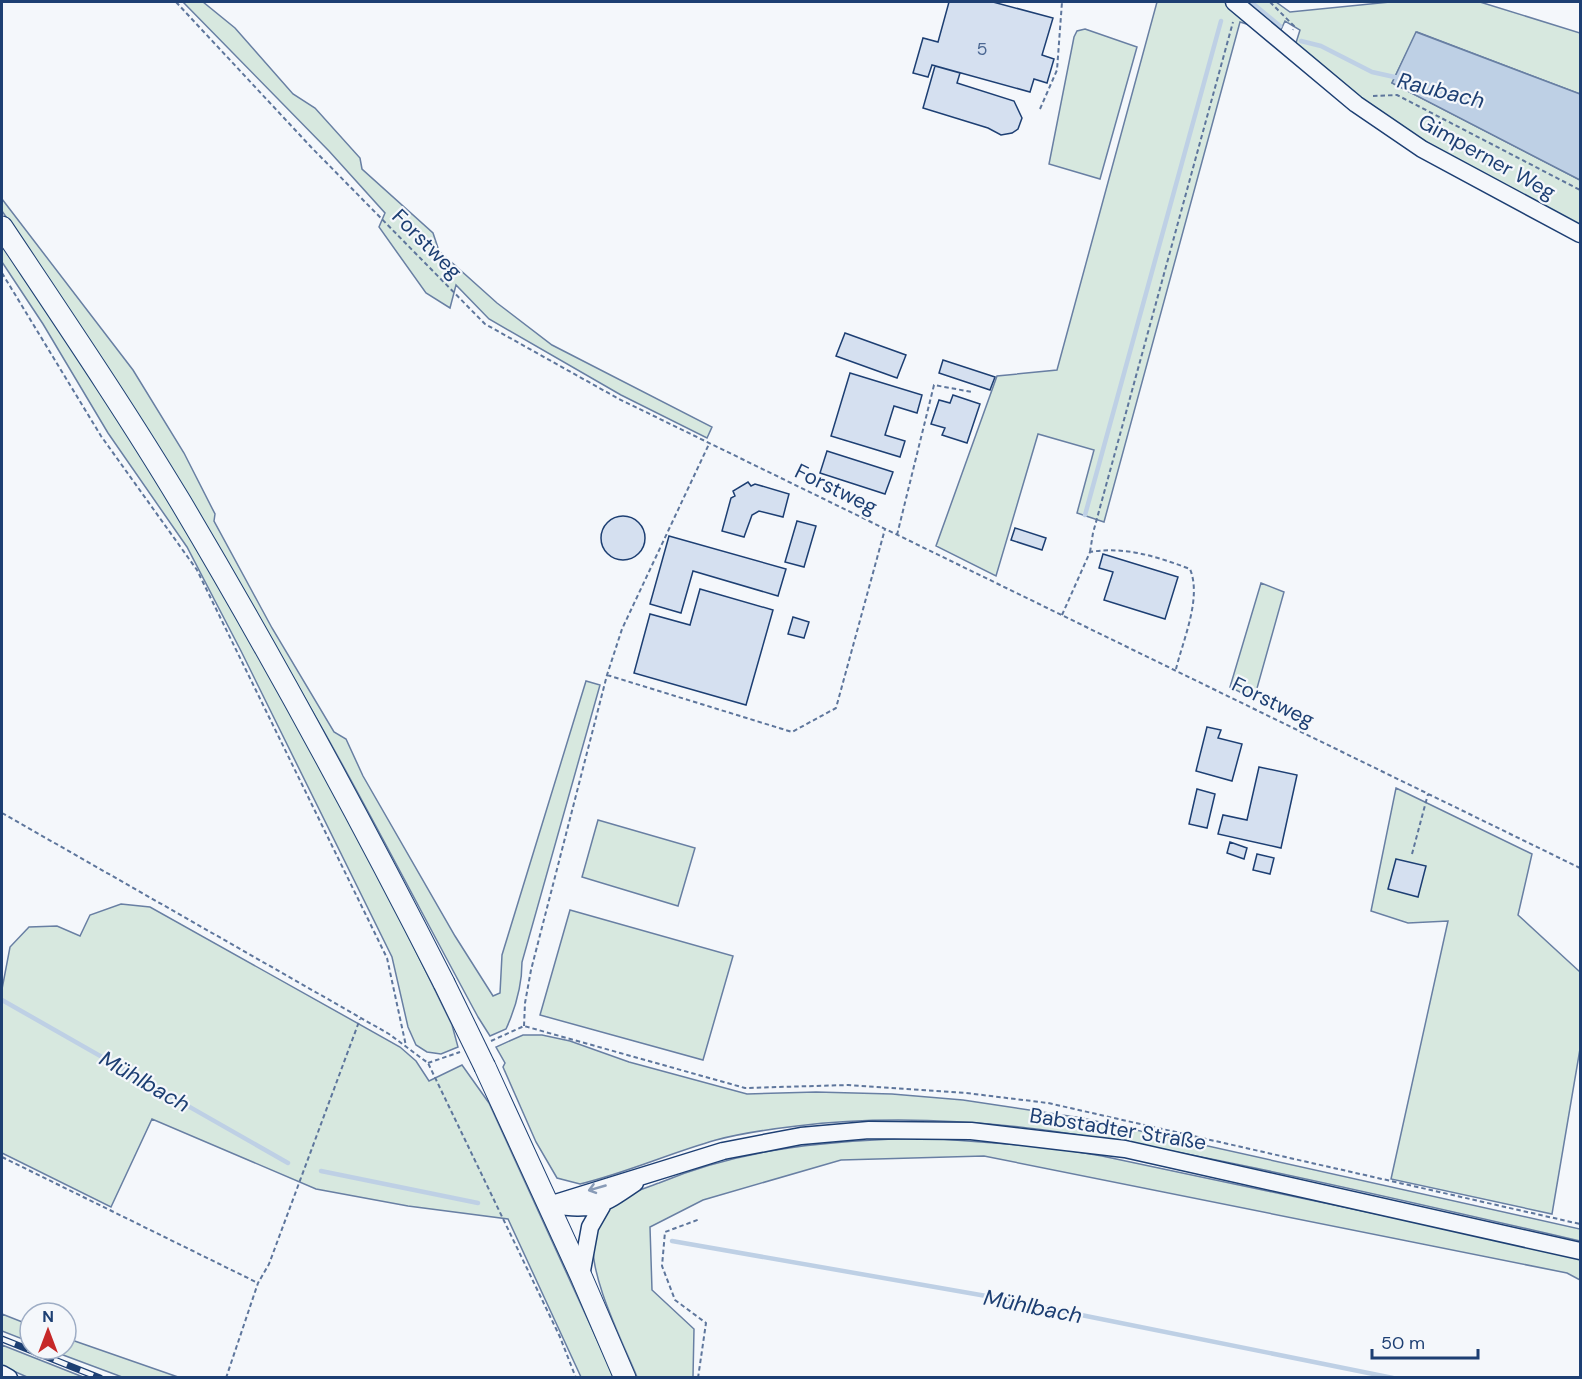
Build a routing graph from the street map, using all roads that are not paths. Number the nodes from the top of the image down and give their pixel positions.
1 (1236, 3) edge
2 (2, 227) edge
3 (1581, 234) edge
4 (646, 1175) junction
5 (549, 1205) junction
6 (602, 1206) junction
7 (1581, 1251) edge
8 (581, 1276) junction
9 (2, 1374) edge
10 (9, 1377) edge
11 (625, 1377) edge

1 - 3 street, Gimperner Weg
2 - 5 main road, bridge
4 -> 5 street, Babstadter Straße
4 - 6 street, Babstadter Straße
4 - 7 street, Babstadter Straße
5 - 6 street
5 - 8 main road
6 - 8 street, Babstadter Straße
8 - 11 main road
9 - 10 street

